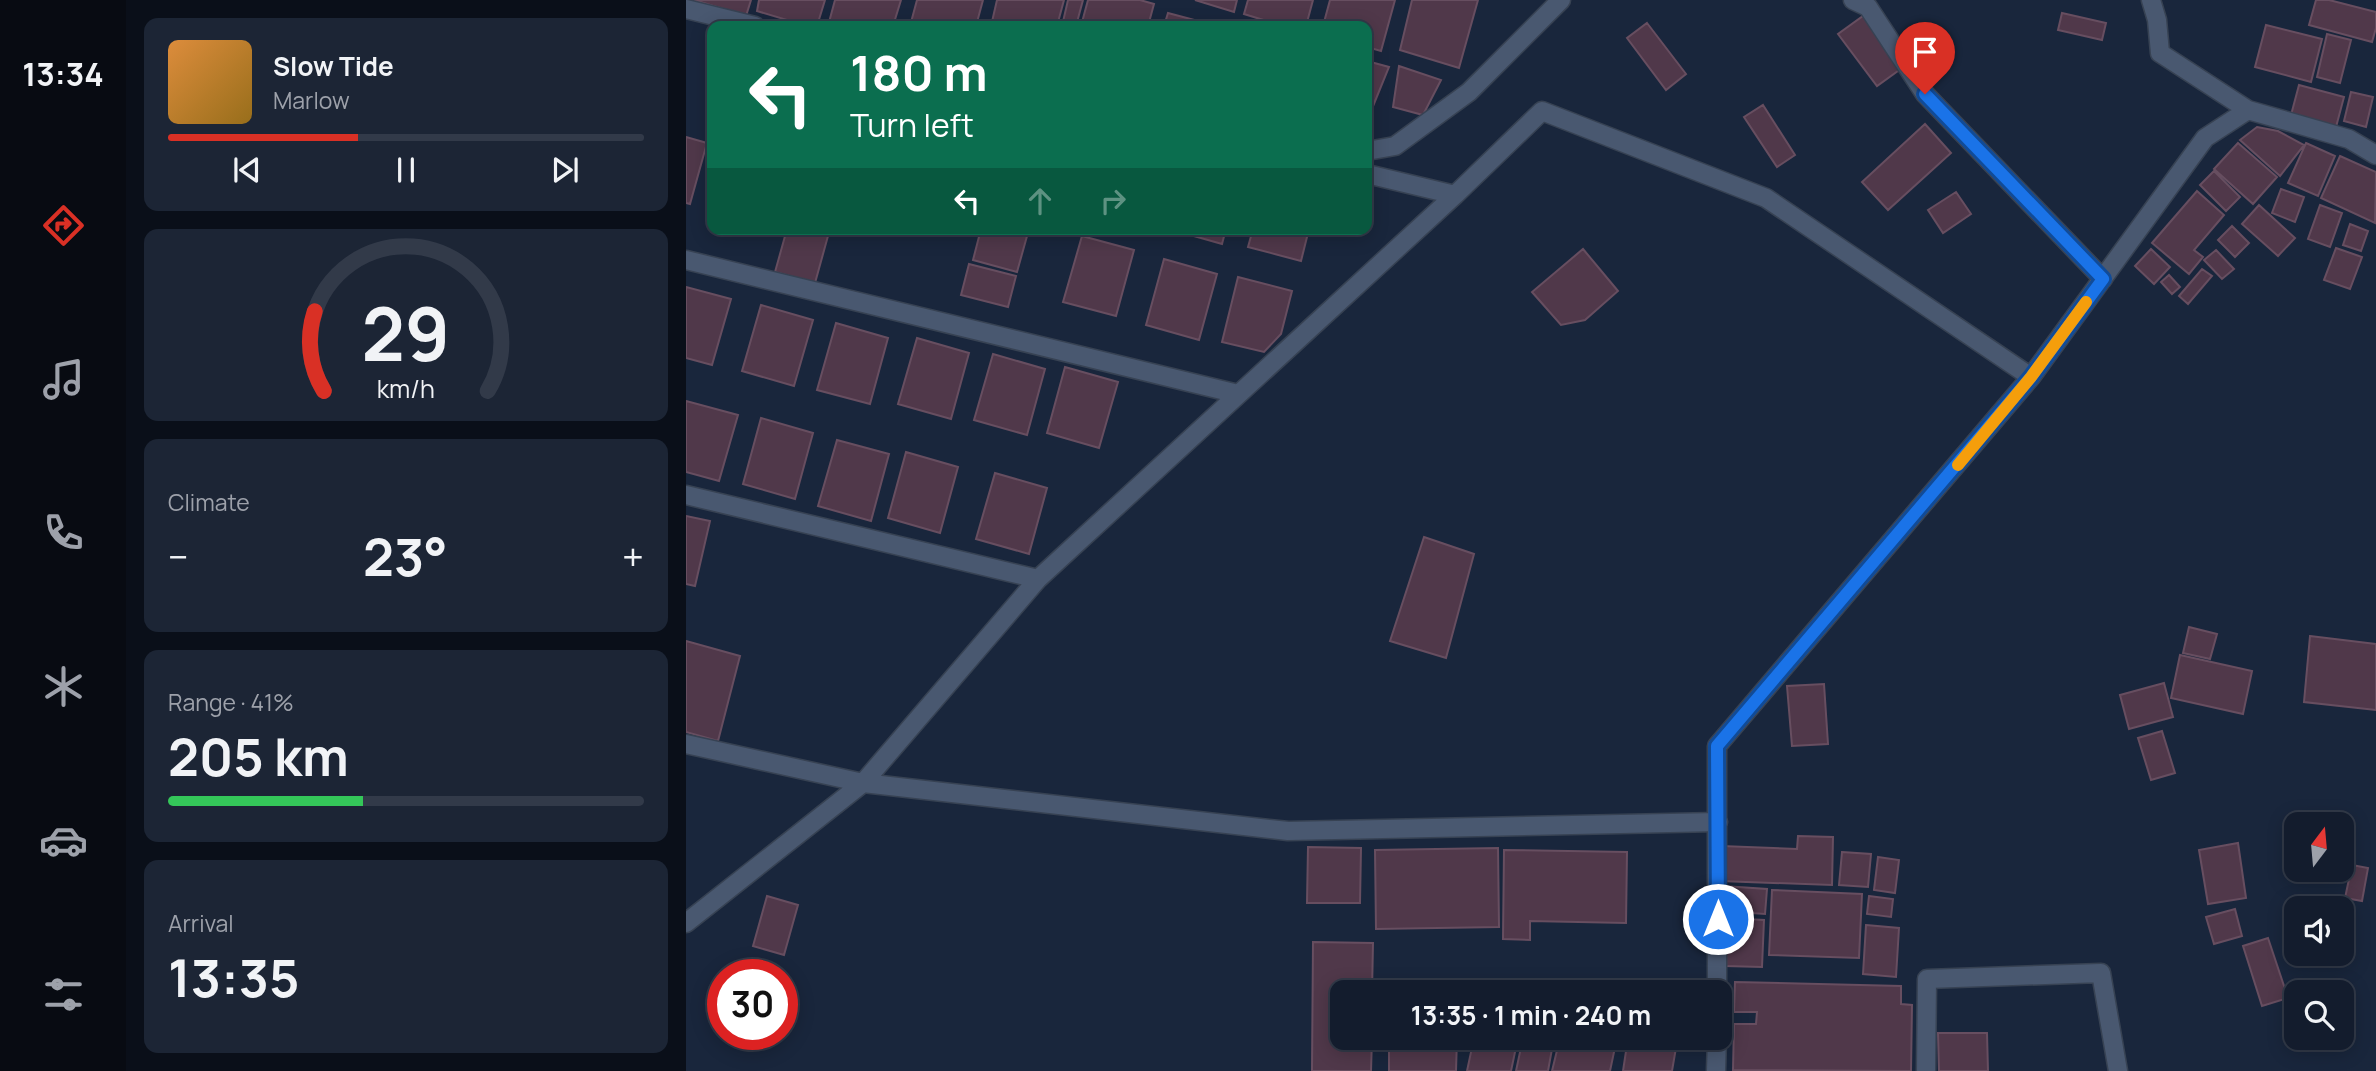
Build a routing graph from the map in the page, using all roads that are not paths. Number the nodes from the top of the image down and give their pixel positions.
1 (1561, 0) edge
2 (1853, 0) edge
3 (2151, 0) edge
4 (686, 9) edge
5 (735, 21) edge
6 (2248, 110) junction
7 (1372, 150) edge
8 (2376, 155) edge
9 (1372, 175) edge
10 (1455, 195) junction
11 (686, 260) edge
12 (2103, 279) junction
13 (2031, 377) junction
14 (1238, 394) junction
15 (686, 495) edge
16 (1038, 579) junction
17 (686, 744) edge
18 (863, 783) junction
19 (1718, 822) junction
20 (686, 923) edge
21 (1717, 980) edge
22 (1717, 1050) edge
23 (1716, 1071) edge
24 (1926, 1071) edge
25 (2118, 1071) edge

1 - 7 street
2 - 12 street
3 - 6 street
4 - 5 street
6 - 8 street
6 - 12 street
9 - 10 street
10 - 13 street
10 - 14 street
11 - 14 street
12 - 13 street
13 - 19 street
14 - 16 street
15 - 16 street
16 - 18 street
17 - 18 street
18 - 19 street
18 - 20 street
19 - 21 street
22 - 23 street
24 - 25 street

